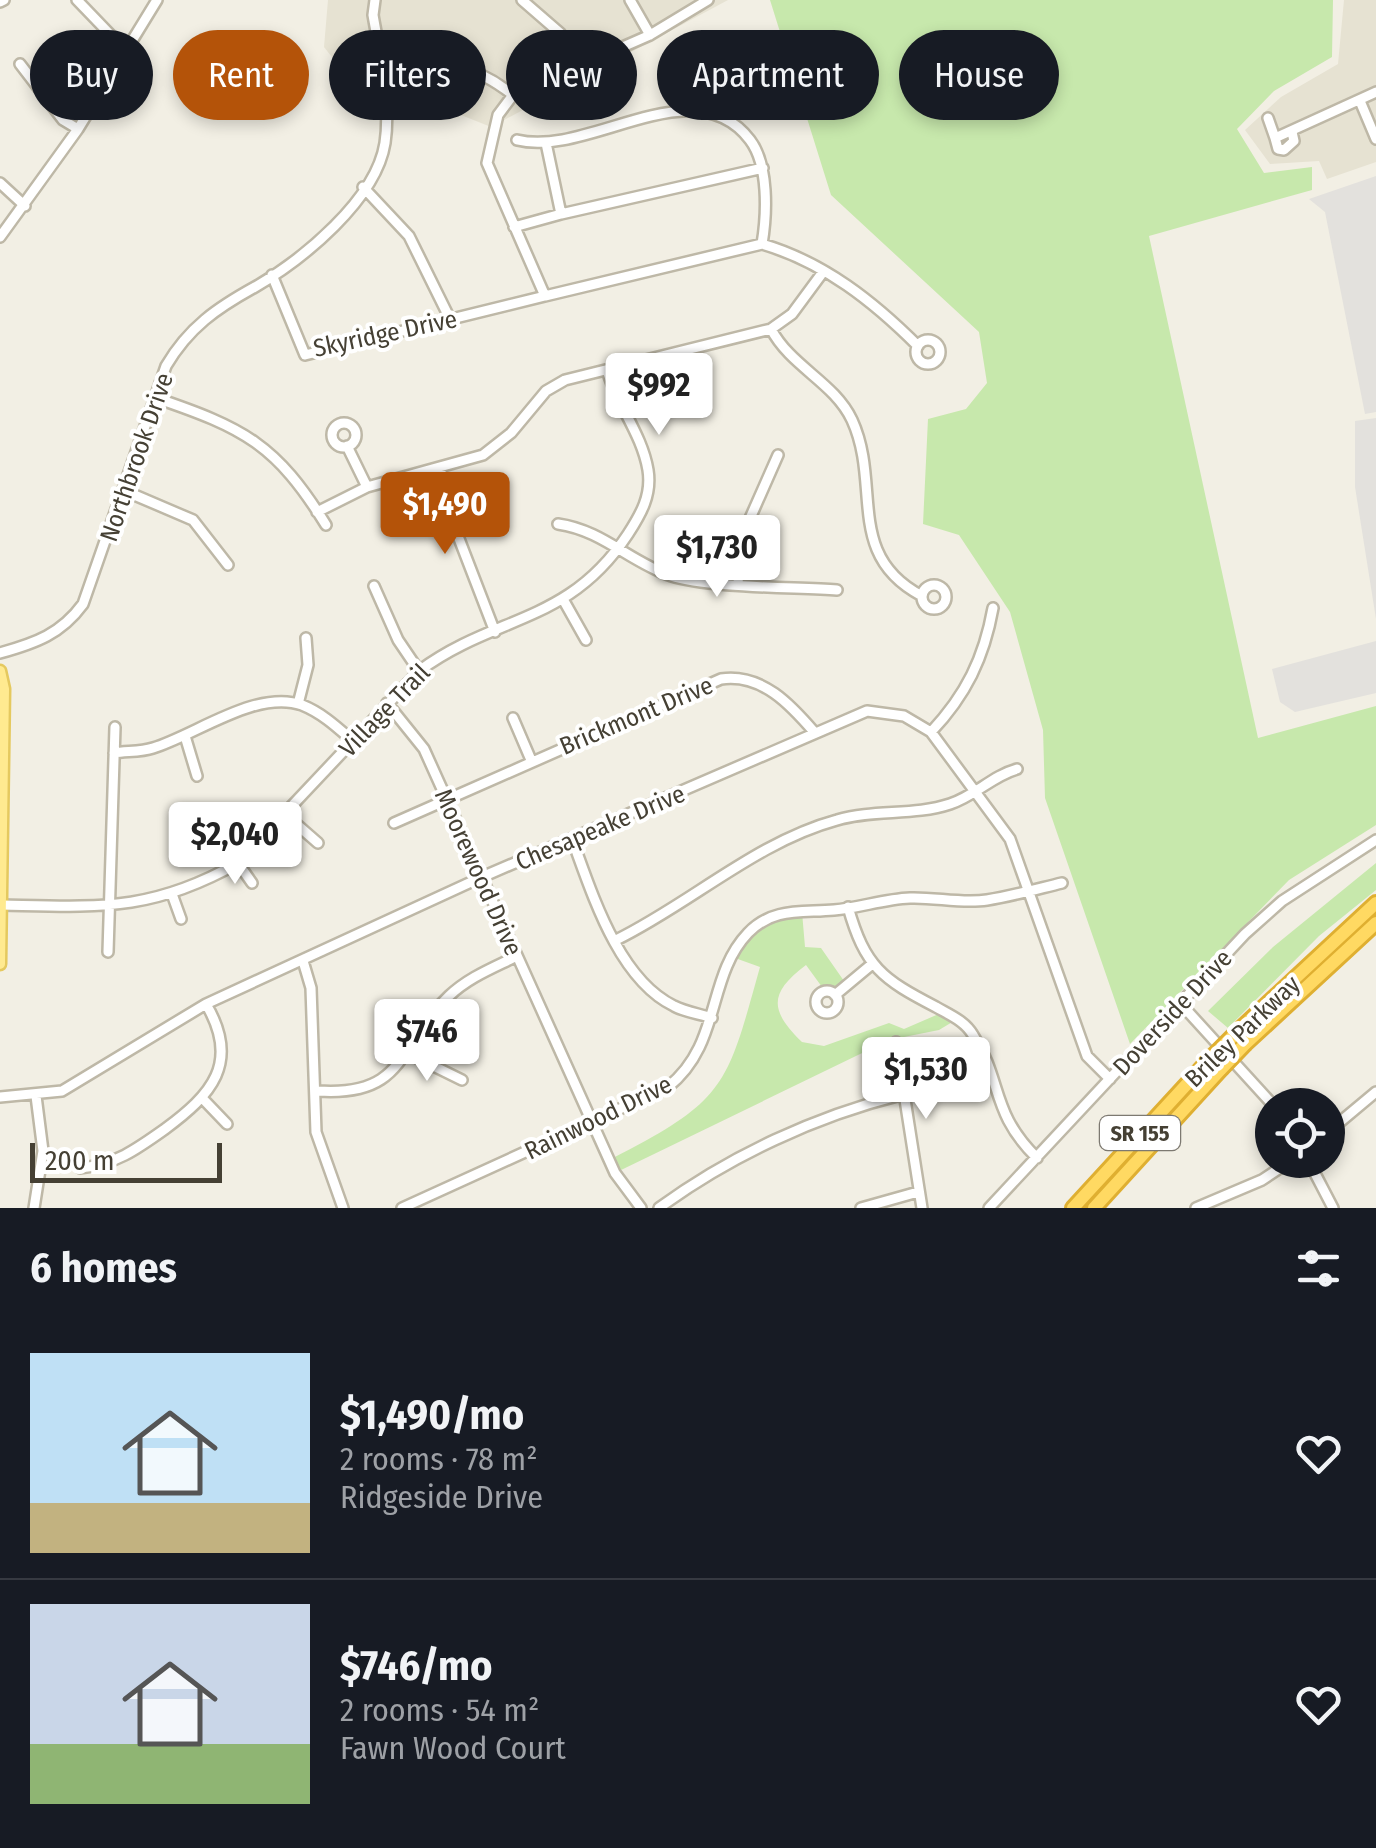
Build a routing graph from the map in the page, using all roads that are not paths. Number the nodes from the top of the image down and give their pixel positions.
1 (77, 0) edge
2 (157, 0) edge
3 (375, 0) edge
4 (522, 0) edge
5 (630, 0) edge
6 (708, 0) edge
7 (106, 30) edge
8 (141, 30) edge
9 (376, 30) edge
10 (556, 30) edge
11 (650, 35) junction
12 (637, 41) edge
13 (20, 64) dead end
14 (1376, 92) edge
15 (1360, 101) junction
16 (506, 104) edge
17 (1268, 118) dead end
18 (84, 120) edge
19 (383, 120) edge
20 (78, 129) junction
21 (517, 140) dead end
22 (1376, 140) edge
23 (546, 143) junction
24 (763, 168) junction
25 (0, 183) edge
26 (363, 188) junction
27 (26, 206) junction
28 (561, 214) junction
29 (514, 227) junction
30 (0, 237) edge
31 (762, 244) junction
32 (823, 272) junction
33 (272, 275) junction
34 (545, 296) junction
35 (450, 319) junction
36 (771, 329) junction
37 (918, 346) dead end
38 (688, 351) junction
39 (608, 370) junction
40 (704, 391) dead end
41 (156, 398) junction
42 (347, 446) dead end
43 (778, 455) dead end
44 (440, 468) junction
45 (367, 487) junction
46 (125, 491) junction
47 (317, 512) junction
48 (558, 524) dead end
49 (326, 525) dead end
50 (618, 548) junction
51 (228, 565) dead end
52 (738, 582) junction
53 (374, 586) dead end
54 (836, 590) dead end
55 (922, 596) dead end
56 (564, 601) junction
57 (994, 608) dead end
58 (495, 632) junction
59 (306, 638) dead end
60 (586, 640) dead end
61 (0, 653) edge
62 (419, 671) junction
63 (0, 672) edge
64 (386, 703) junction
65 (298, 704) junction
66 (513, 718) dead end
67 (115, 727) dead end
68 (931, 732) junction
69 (815, 734) junction
70 (185, 736) junction
71 (353, 741) junction
72 (114, 752) junction
73 (532, 760) junction
74 (1018, 769) dead end
75 (197, 776) dead end
76 (973, 791) junction
77 (447, 799) junction
78 (286, 815) junction
79 (394, 823) dead end
80 (572, 839) junction
81 (1376, 840) edge
82 (318, 842) dead end
83 (238, 863) junction
84 (482, 877) junction
85 (1062, 883) dead end
86 (252, 884) dead end
87 (1029, 891) junction
88 (172, 894) junction
89 (1376, 903) edge
90 (3, 904) junction
91 (109, 907) junction
92 (848, 907) junction
93 (181, 919) dead end
94 (1376, 923) edge
95 (616, 940) junction
96 (108, 952) dead end
97 (517, 956) junction
98 (304, 960) junction
99 (0, 964) edge
100 (871, 965) junction
101 (835, 994) dead end
102 (206, 1004) junction
103 (1180, 1004) junction
104 (712, 1018) junction
105 (1240, 1039) junction
106 (896, 1042) dead end
107 (409, 1054) junction
108 (1110, 1079) junction
109 (462, 1080) dead end
110 (1257, 1088) edge
111 (318, 1092) junction
112 (1376, 1092) edge
113 (901, 1095) junction
114 (36, 1096) junction
115 (0, 1097) edge
116 (204, 1100) junction
117 (1345, 1118) edge
118 (592, 1122) junction
119 (227, 1124) dead end
120 (1037, 1158) junction
121 (80, 1168) dead end
122 (1265, 1178) edge
123 (1317, 1178) edge
124 (918, 1192) junction
125 (34, 1208) edge
126 (343, 1208) edge
127 (402, 1208) edge
128 (641, 1208) edge
129 (659, 1208) edge
130 (862, 1208) edge
131 (922, 1208) edge
132 (989, 1208) edge
133 (1073, 1208) edge
134 (1094, 1208) edge
135 (1196, 1208) edge
136 (1333, 1208) edge

1 - 7 street
2 - 8 street
3 - 9 street, Northbrook Drive
4 - 10 street
5 - 11 street
6 - 11 street
11 - 12 street
13 - 20 street
14 - 15 street
15 - 17 street
15 - 22 street
16 - 29 street
18 - 20 street
19 - 26 street, Northbrook Drive
20 - 27 street
21 - 23 street
23 - 24 street
23 - 28 street
24 - 28 street
24 - 31 street
25 - 27 street
26 - 33 street, Northbrook Drive
26 - 35 street
27 - 30 street
28 - 29 street
29 - 34 street
31 - 32 street
31 - 34 street, Skyridge Drive
32 - 36 street
32 - 37 street
33 - 35 street, Skyridge Drive
33 - 41 street, Northbrook Drive
34 - 35 street, Skyridge Drive
36 - 38 street
36 - 55 street
38 - 39 street
38 - 40 street
39 - 44 street
39 - 50 street, Village Trail
41 - 46 street, Northbrook Drive
41 - 47 street
42 - 45 street
43 - 52 street
44 - 45 street
44 - 58 street
45 - 47 street
46 - 51 street
46 - 61 street, Northbrook Drive
47 - 49 street
48 - 50 street
50 - 52 street
50 - 56 street, Village Trail
52 - 54 street
53 - 62 street
56 - 58 street, Village Trail
56 - 60 street
57 - 68 street
58 - 62 street, Village Trail
59 - 65 street
62 - 64 street, Village Trail
63 - 90 main road
64 - 71 street, Village Trail
64 - 77 street, Moorewood Drive
65 - 70 street
65 - 71 street
66 - 73 street
67 - 72 street
68 - 69 street, Chesapeake Drive
68 - 76 street
69 - 73 street, Brickmont Drive
69 - 80 street, Chesapeake Drive
70 - 72 street
70 - 75 street
71 - 78 street, Village Trail
72 - 91 street
73 - 77 street, Brickmont Drive
74 - 76 street
76 - 87 street
76 - 95 street
77 - 79 street, Brickmont Drive
77 - 84 street, Moorewood Drive
78 - 82 street
78 - 83 street, Village Trail
80 - 84 street, Chesapeake Drive
80 - 95 street
81 - 103 street, Doverside Drive
83 - 86 street
83 - 88 street, Village Trail
84 - 97 street, Moorewood Drive
84 - 98 street, Chesapeake Drive
85 - 87 street, Rainwood Drive
87 - 92 street, Rainwood Drive
87 - 108 street
88 - 91 street, Village Trail
88 - 93 street
89 - 105 highway, Briley Parkway / SR 155
90 - 91 street, Village Trail
90 - 99 main road
91 - 96 street
92 - 100 street
92 - 104 street, Rainwood Drive
94 - 105 highway, Briley Parkway / SR 155
95 - 104 street
97 - 107 street
97 - 118 street, Moorewood Drive
98 - 102 street, Chesapeake Drive
98 - 111 street
100 - 101 street
100 - 120 street
102 - 114 street, Chesapeake Drive
102 - 116 street
103 - 108 street, Doverside Drive
103 - 110 street
104 - 118 street, Rainwood Drive
105 - 133 highway, Briley Parkway / SR 155, bridge
105 - 134 highway, Briley Parkway / SR 155, bridge
106 - 113 street
107 - 109 street
107 - 111 street
108 - 120 street, Doverside Drive
111 - 126 street
112 - 117 street
113 - 124 street
113 - 129 street
114 - 115 street, Chesapeake Drive
114 - 125 street
116 - 119 street
116 - 121 street
118 - 127 street, Rainwood Drive
118 - 128 street, Moorewood Drive
120 - 132 street, Doverside Drive
122 - 135 street
123 - 136 street
124 - 130 street
124 - 131 street

